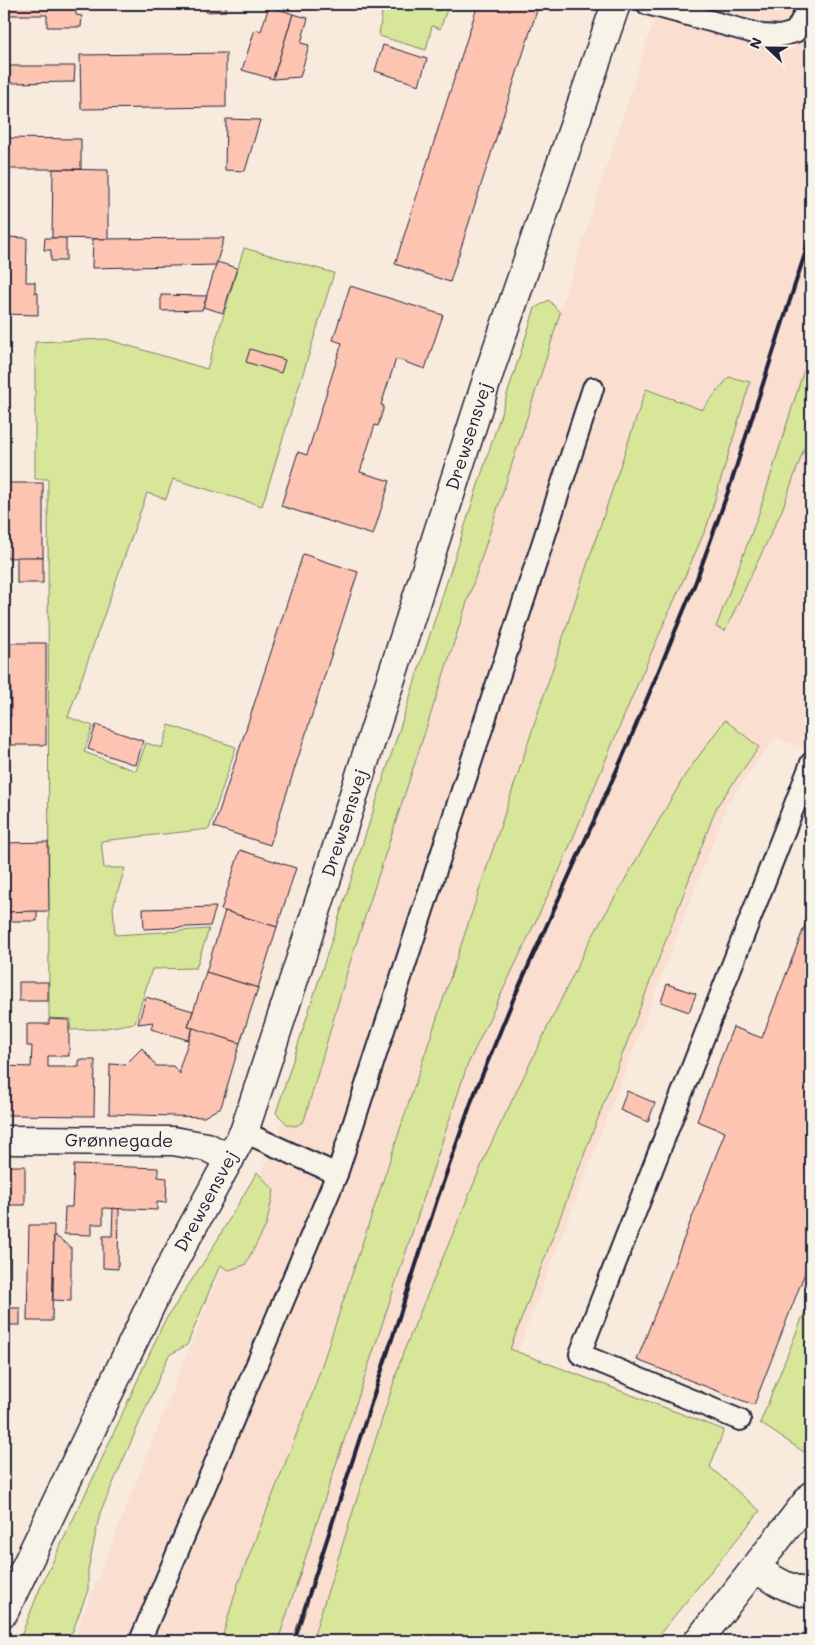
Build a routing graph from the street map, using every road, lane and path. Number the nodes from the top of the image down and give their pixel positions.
1 (616, 4) edge
2 (647, 4) edge
3 (810, 4) edge
4 (593, 388) dead end
5 (811, 763) edge
6 (244, 1132) junction
7 (4, 1140) edge
8 (230, 1158) junction
9 (337, 1174) junction
10 (740, 1420) dead end
11 (811, 1496) edge
12 (755, 1568) junction
13 (811, 1594) edge
14 (4, 1612) edge
15 (140, 1641) edge
16 (698, 1641) edge

1 - 6 street, Drewsensvej
2 - 3 lane
4 - 9 lane
5 - 10 lane
6 - 8 street, Drewsensvej
6 - 9 lane
7 - 8 street, Grønnegade
8 - 14 street, Drewsensvej
9 - 15 lane
11 - 12 street
12 - 13 street
12 - 16 street

